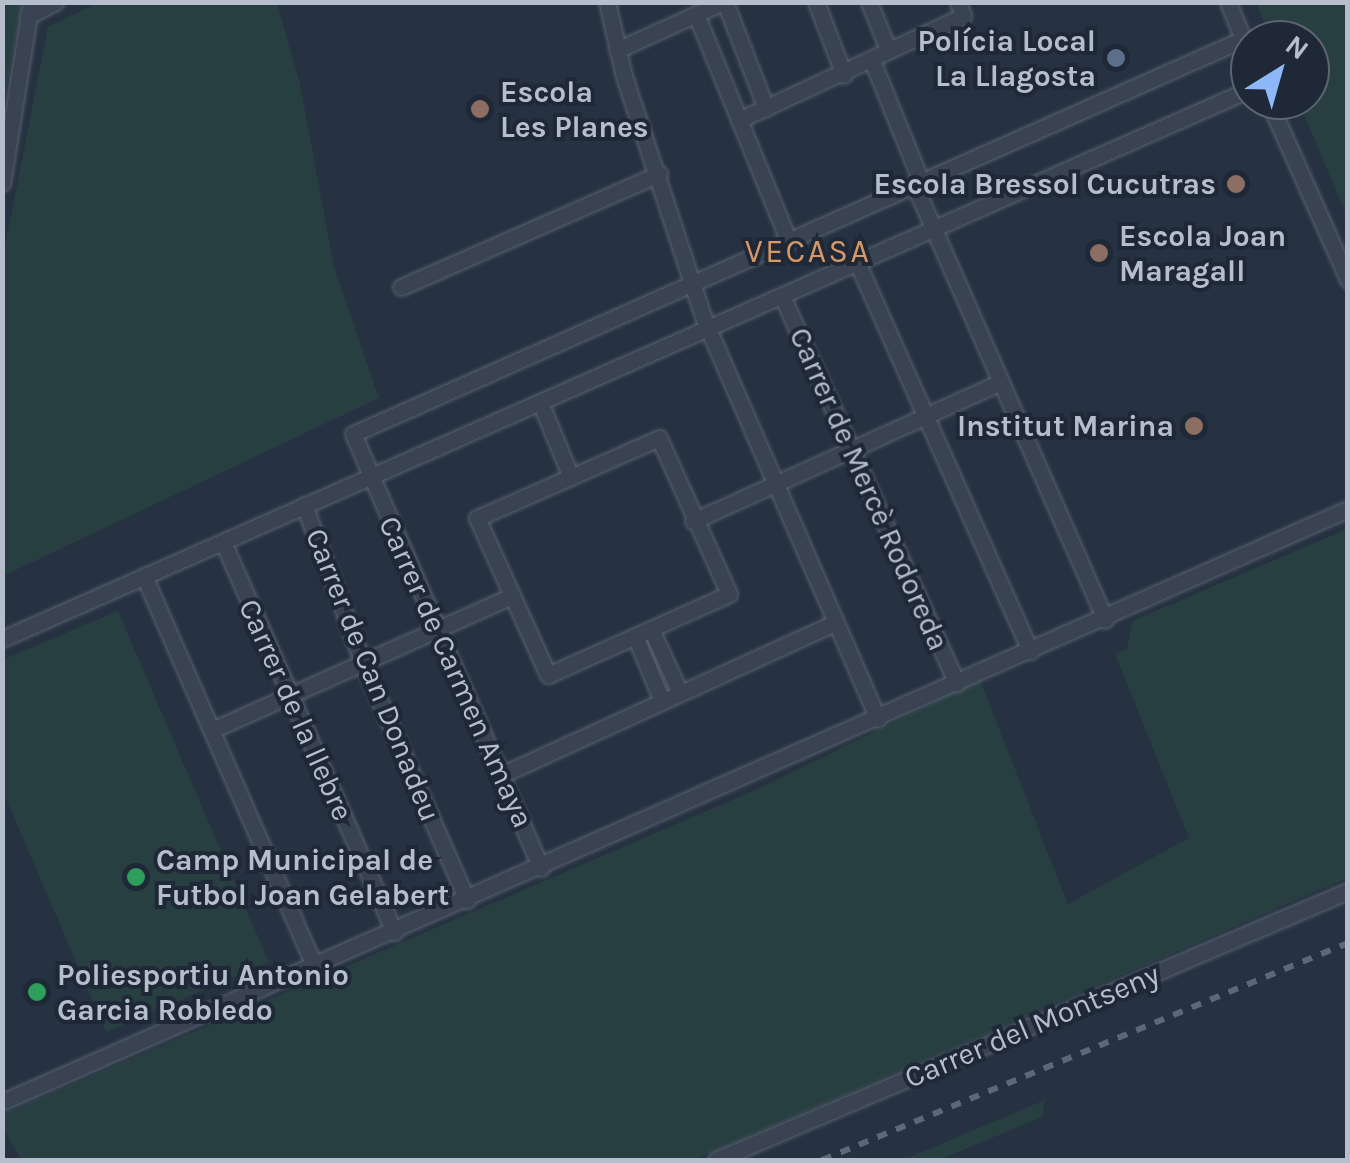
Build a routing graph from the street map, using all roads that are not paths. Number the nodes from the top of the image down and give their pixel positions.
1 (56, 2) edge
2 (607, 2) edge
3 (724, 2) edge
4 (816, 2) edge
5 (870, 2) edge
6 (29, 9) edge
7 (960, 10) edge
8 (696, 14) junction
9 (1230, 45) edge
10 (887, 47) junction
11 (618, 50) junction
12 (873, 63) junction
13 (844, 75) junction
14 (1230, 99) edge
15 (766, 108) junction
16 (739, 120) junction
17 (1277, 120) edge
18 (659, 174) junction
19 (2, 182) edge
20 (920, 182) junction
21 (934, 229) junction
22 (788, 240) junction
23 (857, 262) junction
24 (1348, 280) edge
25 (692, 283) junction
26 (401, 287) dead end
27 (782, 296) junction
28 (708, 328) junction
29 (1001, 382) junction
30 (540, 402) junction
31 (926, 417) junction
32 (852, 449) junction
33 (370, 477) junction
34 (571, 477) junction
35 (776, 484) junction
36 (304, 505) junction
37 (1348, 509) edge
38 (693, 521) junction
39 (223, 542) junction
40 (144, 576) junction
41 (512, 596) junction
42 (1105, 620) junction
43 (836, 622) junction
44 (651, 629) junction
45 (437, 630) junction
46 (635, 636) junction
47 (2, 639) edge
48 (1030, 650) junction
49 (363, 663) junction
50 (957, 683) junction
51 (680, 693) junction
52 (290, 695) junction
53 (662, 701) junction
54 (878, 719) junction
55 (212, 730) junction
56 (501, 775) junction
57 (542, 868) junction
58 (1348, 891) edge
59 (467, 900) junction
60 (394, 932) junction
61 (315, 966) junction
62 (2, 1102) edge
63 (716, 1160) edge

1 - 6 street
2 - 11 street
3 - 8 street
3 - 15 street
4 - 13 street
5 - 10 street
6 - 19 street
7 - 10 street
8 - 11 street
8 - 16 street
9 - 20 street
10 - 12 street
11 - 18 street
12 - 13 street
12 - 20 street
13 - 15 street
14 - 21 street
15 - 16 street
16 - 22 street
17 - 24 street
18 - 25 street
18 - 26 street
20 - 21 street
20 - 22 street
21 - 23 street
21 - 29 street
22 - 25 street
23 - 27 street
23 - 31 street
25 - 28 street
25 - 33 street, Carrer de Carmen Amaya
27 - 28 street
27 - 32 street, Carrer de Mercè Rodoreda
28 - 30 street
28 - 35 street
29 - 31 street
29 - 42 street
30 - 33 street
30 - 34 street
31 - 32 street
31 - 48 street
32 - 35 street
32 - 50 street, Carrer de Mercè Rodoreda
33 - 36 street
33 - 45 street, Carrer de Carmen Amaya
34 - 38 street
34 - 41 street
35 - 38 street
35 - 43 street
36 - 39 street
36 - 49 street, Carrer de Can Donadeu
37 - 42 street
38 - 44 street
39 - 40 street
39 - 52 street, Carrer de la llebre
40 - 47 street
40 - 55 street
41 - 45 street
41 - 46 street
42 - 48 street
43 - 51 street
43 - 54 street
44 - 46 street
44 - 51 street
45 - 49 street
45 - 56 street, Carrer de Carmen Amaya
46 - 53 street
48 - 50 street
49 - 52 street
49 - 59 street, Carrer de Can Donadeu
50 - 54 street
51 - 53 street
52 - 55 street
52 - 60 street, Carrer de la llebre
53 - 56 street
54 - 57 street
55 - 61 street
56 - 57 street, Carrer de Carmen Amaya
57 - 59 street
58 - 63 street, Carrer del Montseny
59 - 60 street
60 - 61 street
61 - 62 street

